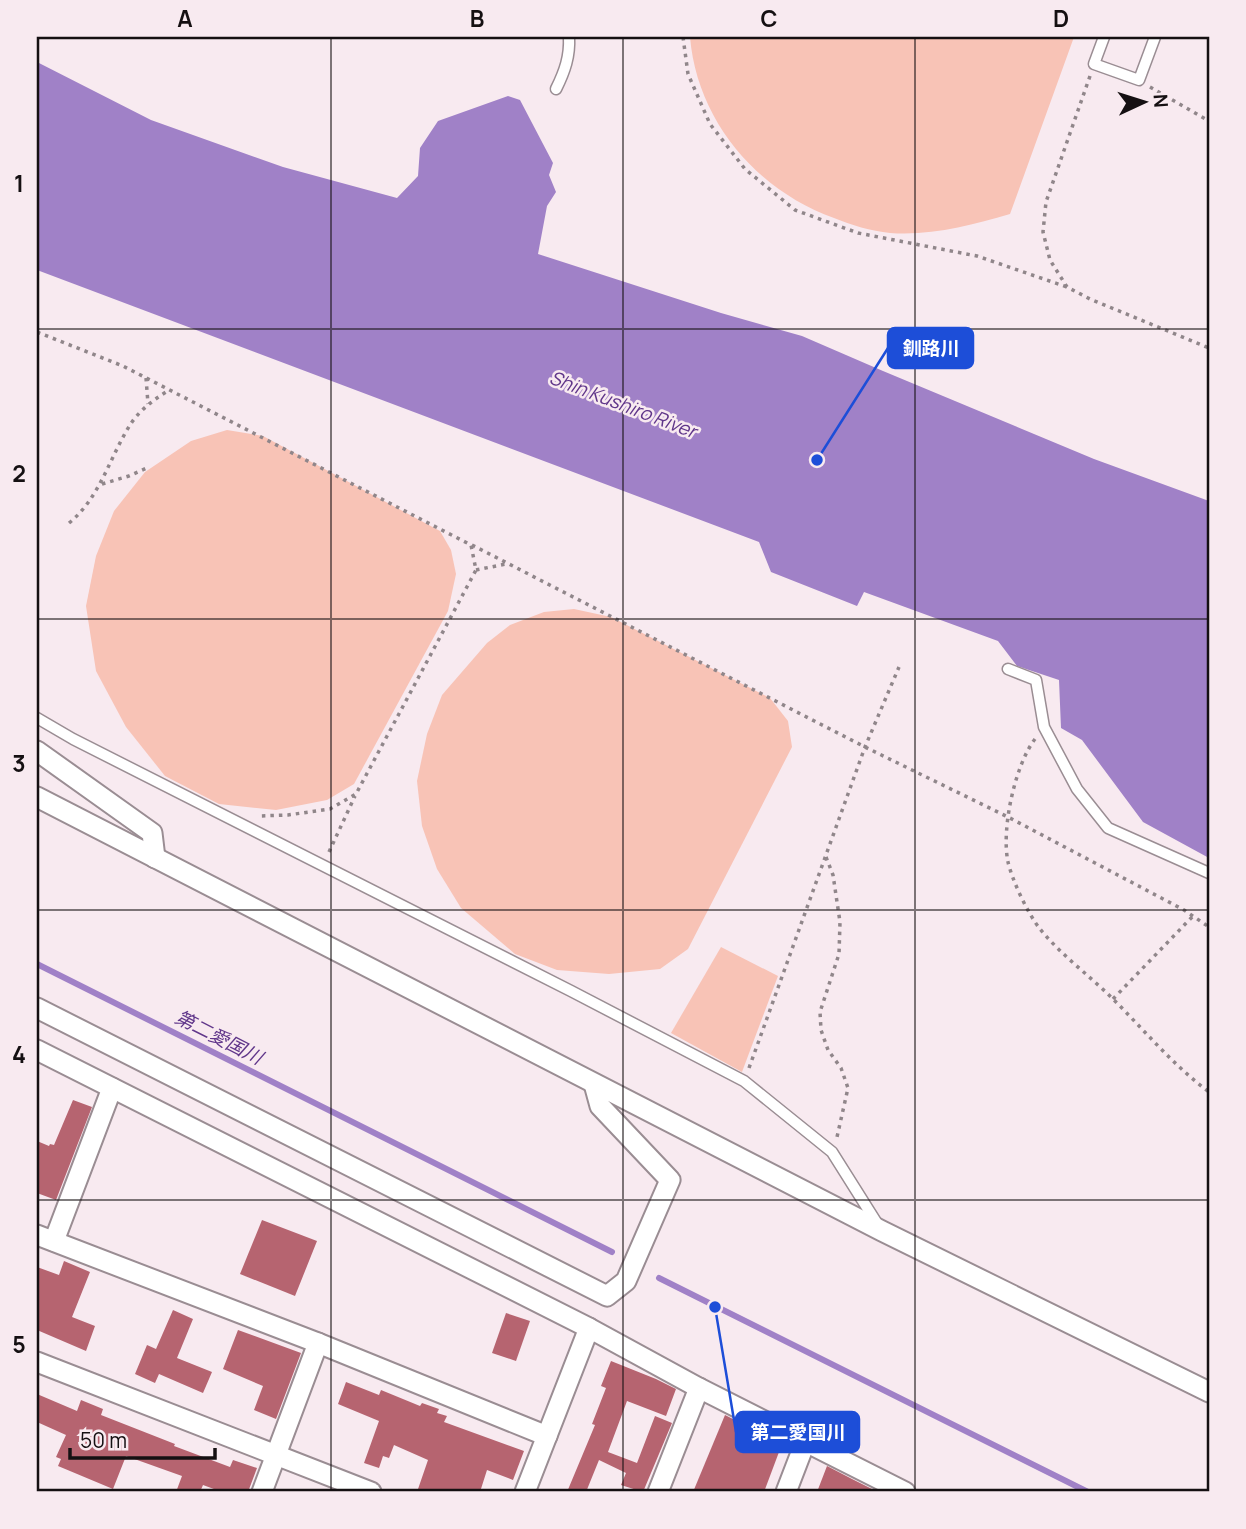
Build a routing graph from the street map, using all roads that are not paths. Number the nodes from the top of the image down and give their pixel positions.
1 (569, 37) edge
2 (1104, 37) edge
3 (1155, 37) edge
4 (556, 89) dead end
5 (1008, 670) dead end
6 (37, 718) edge
7 (37, 751) edge
8 (37, 797) edge
9 (155, 858) junction
10 (1209, 873) edge
11 (37, 1008) edge
12 (37, 1050) edge
13 (594, 1084) junction
14 (112, 1088) junction
15 (882, 1231) junction
16 (46, 1238) edge
17 (589, 1328) junction
18 (318, 1343) junction
19 (37, 1362) edge
20 (699, 1388) junction
21 (1209, 1392) edge
22 (547, 1436) junction
23 (806, 1440) junction
24 (276, 1455) junction
25 (262, 1492) edge
26 (371, 1492) edge
27 (525, 1492) edge
28 (658, 1492) edge
29 (786, 1492) edge
30 (905, 1492) edge

1 - 4 lane
2 - 3 lane
5 - 10 lane
6 - 15 lane
7 - 9 street
8 - 9 street
9 - 13 street
11 - 13 street
12 - 14 street
13 - 15 street
14 - 16 street
14 - 17 street
15 - 21 street
16 - 18 street
17 - 20 street
17 - 22 street
18 - 22 street
18 - 24 street
19 - 24 street
20 - 23 street
20 - 28 street
22 - 27 street
23 - 29 street
23 - 30 street
24 - 25 street
24 - 26 street

